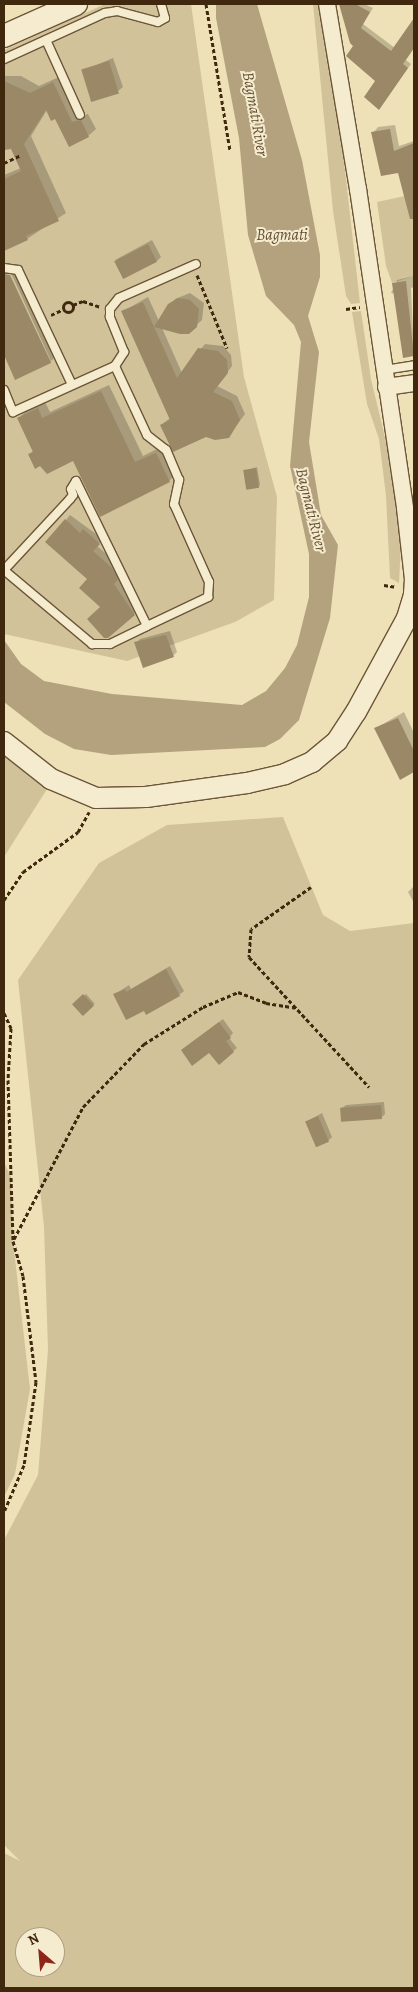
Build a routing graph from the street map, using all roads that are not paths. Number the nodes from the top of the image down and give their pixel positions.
1 (76, 4) edge
2 (162, 4) edge
3 (326, 4) edge
4 (51, 9) edge
5 (4, 36) edge
6 (46, 40) junction
7 (4, 59) edge
8 (80, 115) dead end
9 (194, 265) road end
10 (4, 268) edge
11 (414, 365) edge
12 (115, 366) junction
13 (384, 370) junction
14 (414, 382) edge
15 (72, 385) junction
16 (386, 387) junction
17 (4, 390) edge
18 (408, 481) edge
19 (4, 570) edge
20 (413, 595) edge
21 (147, 626) junction
22 (4, 742) edge

1 - 4 main road
2 - 6 lane
3 - 13 street
4 - 5 main road
6 - 7 lane
6 - 8 lane
9 - 12 lane
10 - 15 lane
11 - 13 lane
12 - 15 lane
12 - 21 lane
13 - 16 street
14 - 16 street
15 - 17 lane
16 - 18 street
18 - 20 street
19 - 21 lane
19 - 21 lane
20 - 22 street

